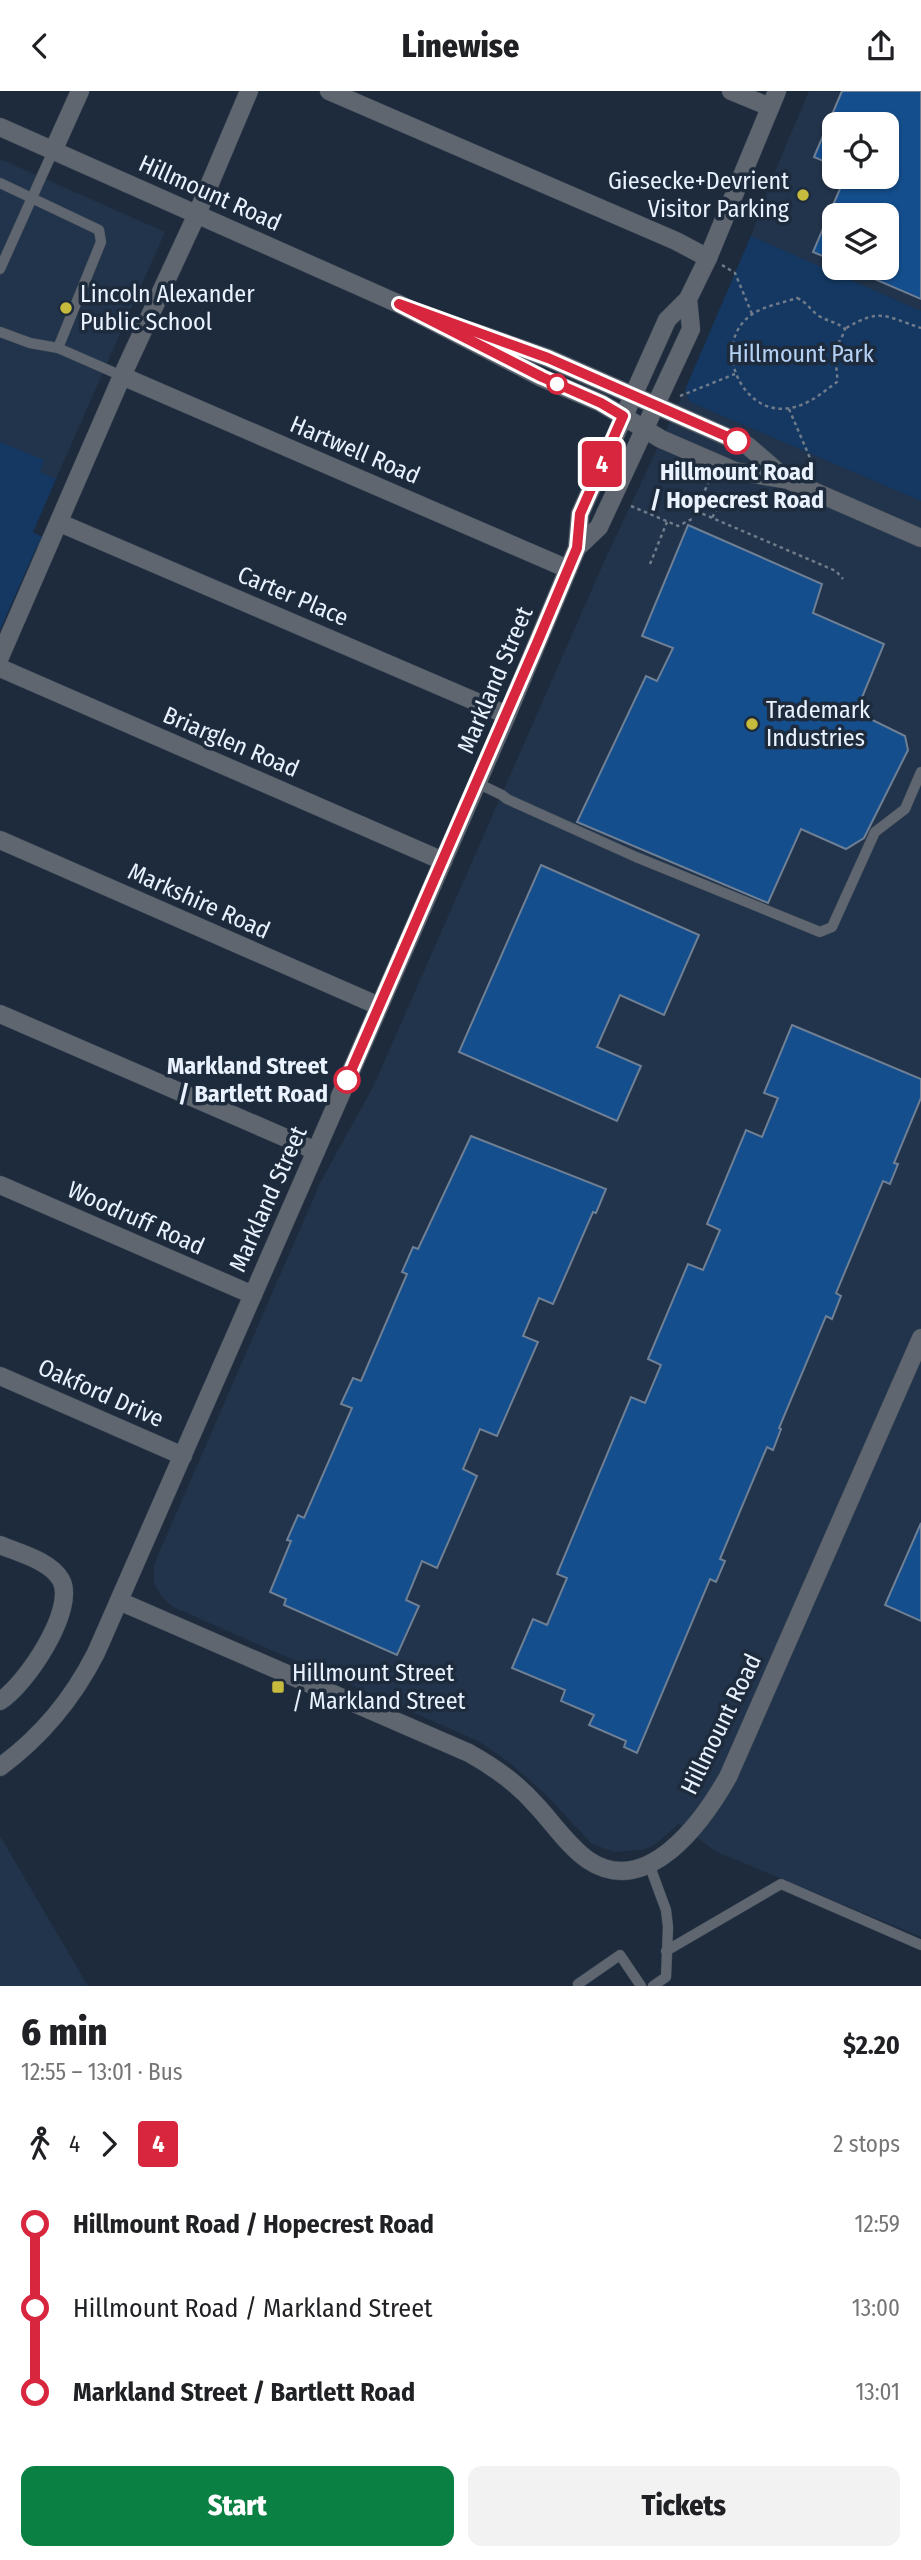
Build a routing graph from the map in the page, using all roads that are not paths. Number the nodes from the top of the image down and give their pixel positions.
1 (80, 91) edge
2 (248, 91) edge
3 (329, 91) edge
4 (731, 91) edge
5 (774, 99) edge
6 (0, 127) edge
7 (53, 151) junction
8 (0, 183) edge
9 (31, 197) junction
10 (197, 214) junction
11 (708, 258) junction
12 (0, 269) edge
13 (688, 299) junction
14 (399, 304) junction
15 (0, 332) edge
16 (58, 348) junction
17 (122, 376) junction
18 (634, 395) junction
19 (656, 405) junction
20 (623, 416) junction
21 (645, 429) junction
22 (788, 480) junction
23 (60, 523) junction
24 (921, 538) edge
25 (577, 548) junction
26 (568, 569) junction
27 (0, 657) edge
28 (0, 668) edge
29 (507, 715) junction
30 (921, 772) edge
31 (477, 783) junction
32 (0, 840) edge
33 (443, 861) junction
34 (379, 1006) junction
35 (0, 1014) edge
36 (316, 1151) junction
37 (0, 1185) edge
38 (253, 1295) junction
39 (921, 1338) edge
40 (0, 1375) edge
41 (183, 1456) junction
42 (0, 1545) edge
43 (119, 1601) junction
44 (0, 1701) edge
45 (0, 1767) edge
46 (649, 1864) junction
47 (921, 1945) edge
48 (666, 1951) junction
49 (667, 1982) edge
50 (579, 1986) edge
51 (641, 1986) edge
52 (653, 1986) edge

1 - 7 street
2 - 10 street
3 - 11 street
4 - 5 street
5 - 11 street, Markland Street
6 - 7 street, Hillmount Road
7 - 9 lane
7 - 10 street, Hillmount Road
8 - 9 lane
9 - 12 lane
9 - 16 lane
10 - 14 street, Hillmount Road
10 - 17 street
11 - 13 street, Markland Street
13 - 18 street, Markland Street
13 - 19 street, Markland Street
14 - 18 street, Hillmount Road
14 - 20 street, Hillmount Road
15 - 16 lane
16 - 17 lane
17 - 23 street
17 - 26 street, Hartwell Road
18 - 19 street, Hillmount Road
18 - 20 street, Markland Street
19 - 21 street, Markland Street
19 - 22 street, Hillmount Road
20 - 21 street, Hillmount Road
20 - 25 street, Markland Street
21 - 22 street, Hillmount Road
21 - 25 street, Markland Street
22 - 24 street, Hillmount Road
23 - 27 street
23 - 29 street, Carter Place
25 - 26 street, Markland Street
26 - 29 street, Markland Street
28 - 33 street, Briarglen Road
29 - 31 street, Markland Street
30 - 31 lane
31 - 33 street, Markland Street
32 - 34 street, Markshire Road
33 - 34 street, Markland Street
34 - 36 street, Markland Street
35 - 36 street
36 - 38 street, Markland Street
37 - 38 street, Woodruff Road
38 - 41 street, Markland Street
39 - 46 street, Hillmount Road
40 - 41 street, Oakford Drive
41 - 43 street, Markland Street
42 - 44 street
43 - 45 street, Markland Street
43 - 46 street, Hillmount Road
46 - 48 lane
47 - 48 lane
48 - 49 lane
49 - 52 lane
50 - 51 lane

